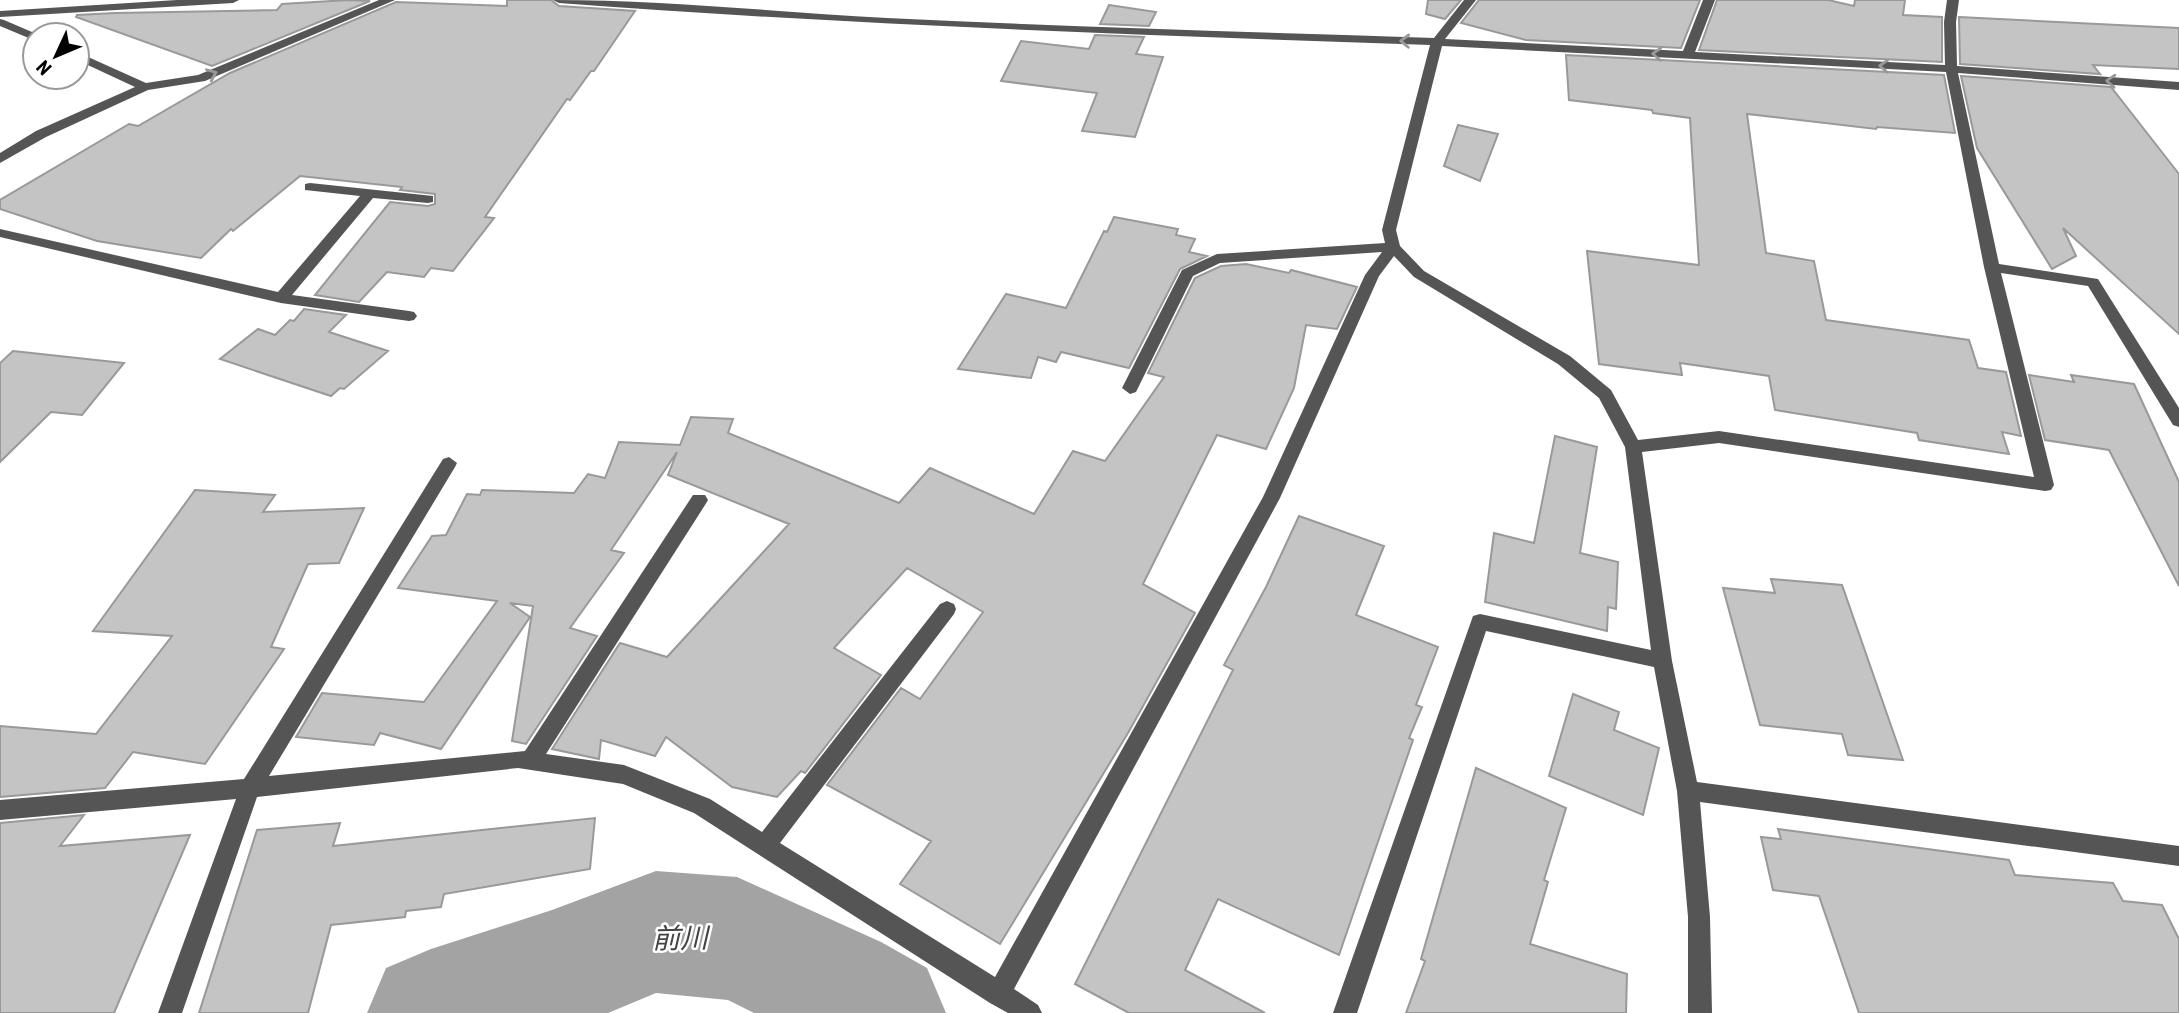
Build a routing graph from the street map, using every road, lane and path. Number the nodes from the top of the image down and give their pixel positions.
1 (4, 0) edge
2 (233, 0) edge
3 (389, 0) edge
4 (559, 0) edge
5 (1470, 0) edge
6 (1709, 0) edge
7 (1953, 0) edge
8 (207, 1) edge
9 (0, 4) edge
10 (0, 14) edge
11 (0, 22) edge
12 (21, 31) edge
13 (1437, 42) junction
14 (1687, 56) junction
15 (91, 62) edge
16 (1950, 69) junction
17 (2179, 86) edge
18 (145, 87) junction
19 (0, 159) edge
20 (310, 187) dead end
21 (370, 193) junction
22 (428, 199) dead end
23 (0, 233) edge
24 (1393, 247) junction
25 (1991, 267) junction
26 (281, 298) junction
27 (409, 316) dead end
28 (1130, 388) dead end
29 (2179, 421) edge
30 (1633, 447) junction
31 (450, 463) dead end
32 (699, 500) dead end
33 (947, 609) dead end
34 (1662, 661) junction
35 (530, 761) junction
36 (250, 788) junction
37 (1688, 791) junction
38 (0, 810) edge
39 (765, 846) junction
40 (2179, 856) edge
41 (999, 995) junction
42 (170, 1013) edge
43 (1030, 1013) edge
44 (1345, 1013) edge
45 (1700, 1013) edge

1 - 9 street
2 - 8 street
18 -> 3 street
13 -> 4 street
5 - 13 street
6 - 14 street
7 - 16 street
8 - 10 street
11 - 12 street
14 -> 13 street
13 - 24 street
16 -> 14 street
15 - 18 street
17 -> 16 street
16 - 25 street
18 - 19 street
20 - 21 street
21 - 22 street
21 - 26 street
23 - 26 street
24 - 28 street
24 - 30 street
24 - 41 street
25 - 29 street
25 - 30 street
26 - 27 street
30 - 34 street
31 - 36 street
32 - 35 street
33 - 39 street
34 - 37 street
34 - 44 street
35 - 36 street
35 - 39 street
36 - 38 street
36 - 42 street
37 - 40 street
37 - 45 street
39 - 41 street
41 - 43 street

